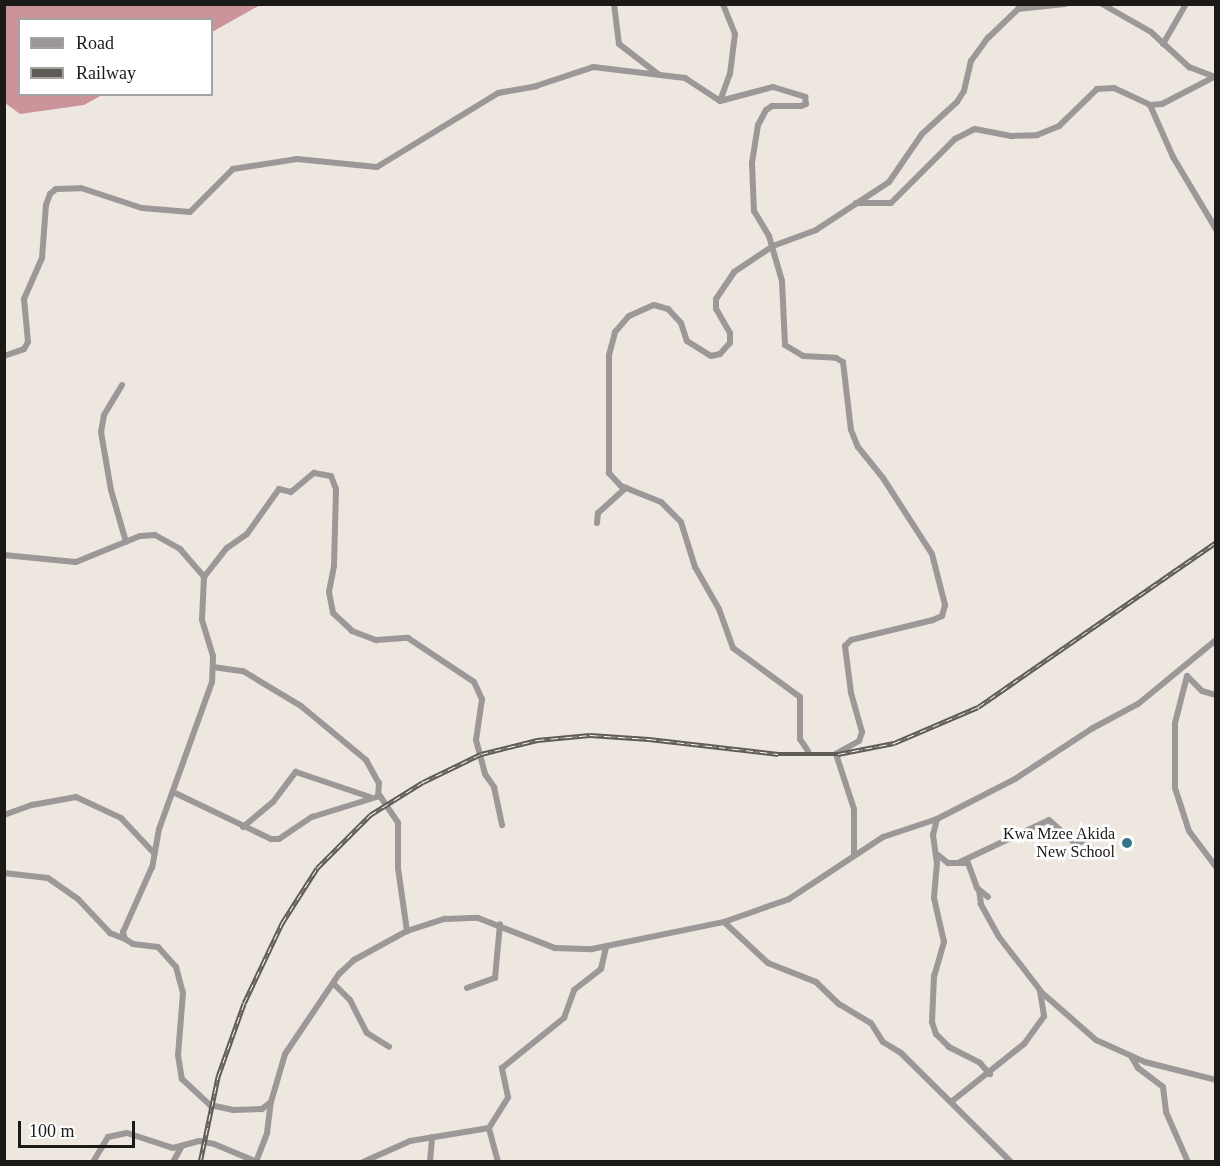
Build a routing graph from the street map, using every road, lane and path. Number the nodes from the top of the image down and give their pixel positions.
1 (614, 4) edge
2 (723, 4) edge
3 (1065, 4) edge
4 (1102, 4) edge
5 (1186, 4) edge
6 (1163, 44) junction
7 (662, 76) junction
8 (1215, 76) edge
9 (720, 101) junction
10 (1150, 105) junction
11 (855, 203) junction
12 (1215, 229) edge
13 (773, 246) junction
14 (4, 356) edge
15 (122, 385) dead end
16 (626, 488) junction
17 (597, 523) dead end
18 (126, 542) junction
19 (4, 555) edge
20 (204, 577) junction
21 (1215, 640) edge
22 (1189, 666) junction
23 (213, 667) junction
24 (1187, 676) junction
25 (1215, 695) edge
26 (808, 751) dead end
27 (173, 792) junction
28 (378, 796) junction
29 (370, 798) junction
30 (4, 815) edge
31 (937, 819) junction
32 (502, 825) dead end
33 (243, 827) junction
34 (1091, 838) dead end
35 (936, 852) junction
36 (154, 853) junction
37 (854, 854) junction
38 (960, 862) junction
39 (1215, 867) edge
40 (4, 873) edge
41 (979, 890) junction
42 (988, 897) dead end
43 (724, 922) junction
44 (500, 924) junction
45 (407, 931) junction
46 (124, 939) junction
47 (606, 948) junction
48 (334, 984) junction
49 (467, 988) dead end
50 (1040, 990) junction
51 (389, 1047) dead end
52 (1131, 1055) junction
53 (990, 1074) junction
54 (1215, 1080) edge
55 (951, 1101) junction
56 (271, 1102) junction
57 (489, 1128) junction
58 (432, 1137) junction
59 (182, 1146) junction
60 (93, 1161) edge
61 (173, 1161) edge
62 (256, 1161) edge
63 (363, 1161) edge
64 (430, 1161) edge
65 (498, 1161) edge
66 (1011, 1161) edge
67 (1188, 1161) edge

1 - 7 street
2 - 9 street
3 - 11 street
4 - 6 street
5 - 6 street
6 - 8 street
7 - 9 street
7 - 14 street
8 - 10 street
9 - 13 street
10 - 11 street
10 - 12 street
11 - 13 street
13 - 16 street
13 - 37 street
15 - 18 street
16 - 17 street
16 - 26 street
18 - 19 street
18 - 20 street
20 - 23 street
20 - 32 street
21 - 22 street
22 - 24 street
22 - 31 street
23 - 27 street
23 - 28 street
24 - 25 street
24 - 39 street
27 - 33 street
27 - 36 street
28 - 29 street
28 - 45 street
29 - 33 street
29 - 33 street
30 - 36 street
31 - 35 street
31 - 37 street
34 - 38 street
35 - 38 street
35 - 53 street
36 - 46 street
37 - 43 street
38 - 41 street
40 - 46 street
41 - 42 street
41 - 50 street
43 - 47 street
43 - 55 street
44 - 45 street
44 - 47 street
44 - 49 street
45 - 48 street
46 - 56 street
47 - 57 street
48 - 51 street
48 - 56 street
50 - 52 street
50 - 53 street
52 - 54 street
52 - 67 street
53 - 55 street
55 - 66 street
56 - 62 street
57 - 58 street
57 - 65 street
58 - 63 street
58 - 64 street
59 - 60 street
59 - 61 street
59 - 62 street

